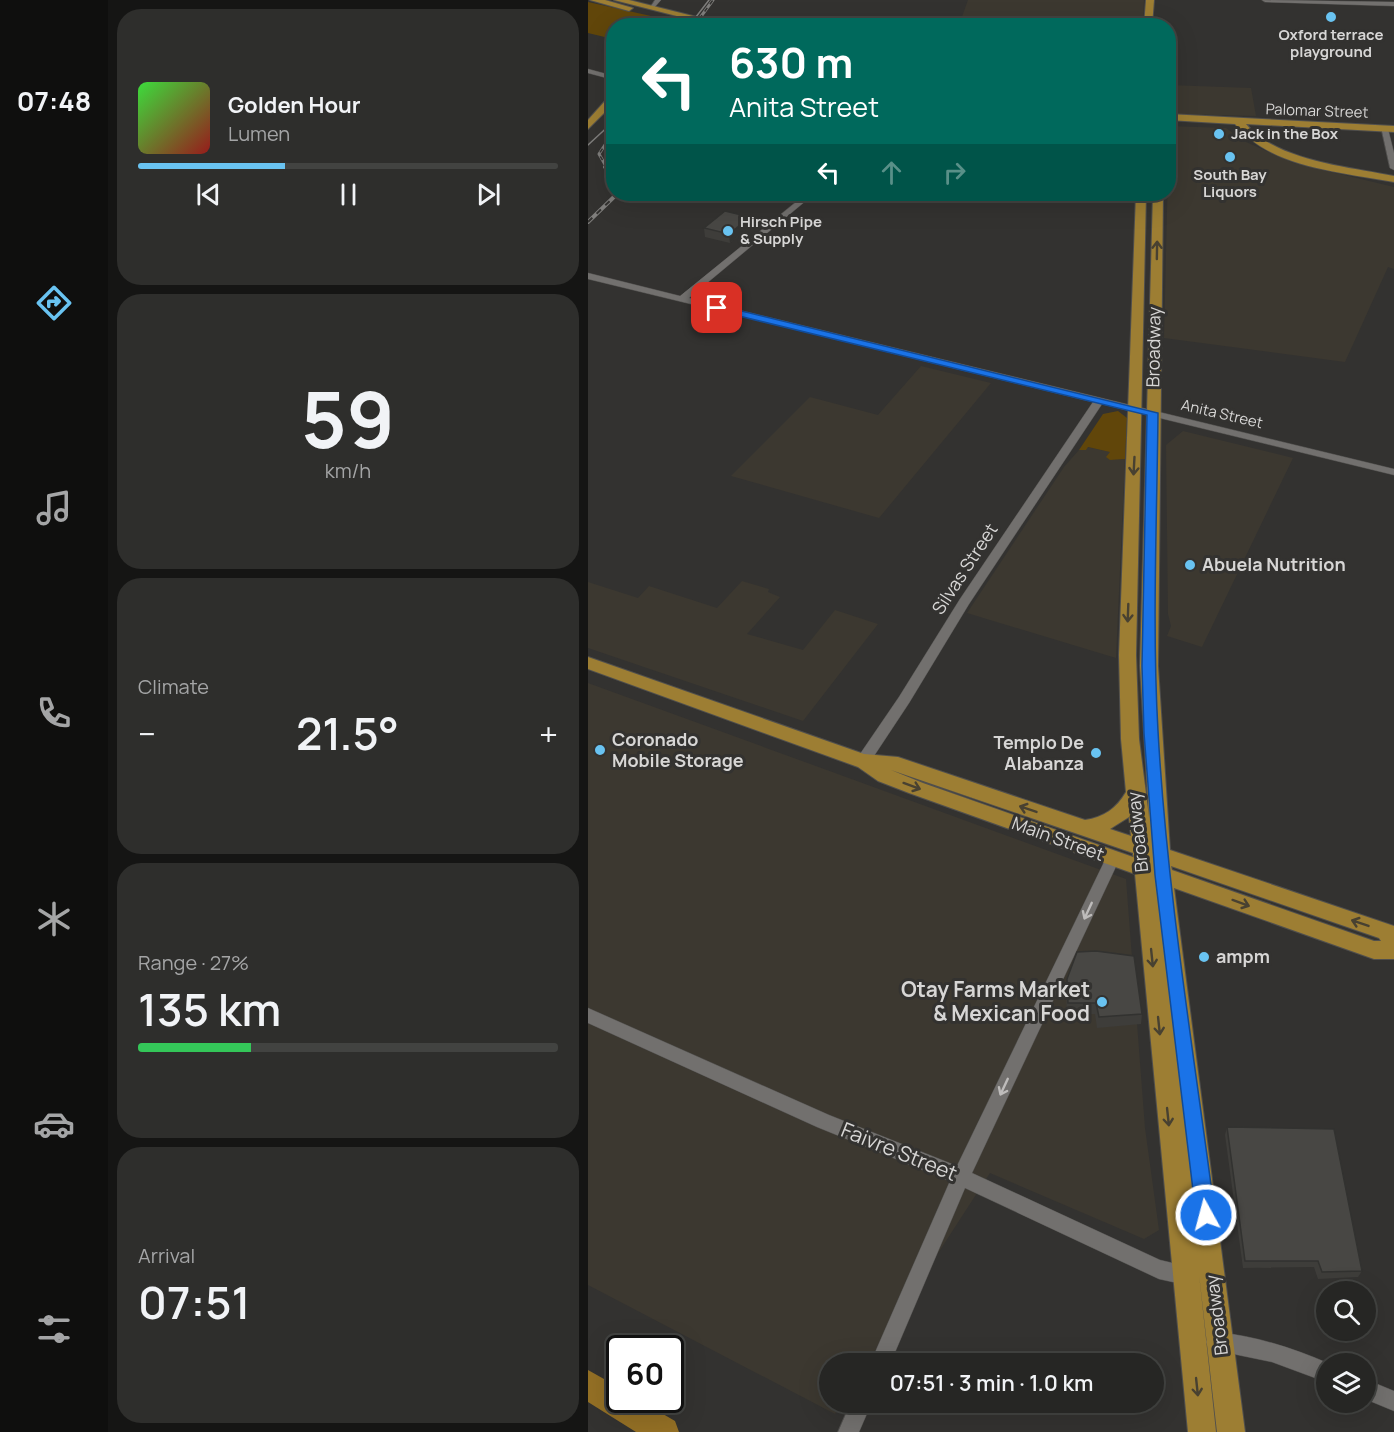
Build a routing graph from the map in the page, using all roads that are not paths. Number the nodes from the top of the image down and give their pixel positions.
1 (594, 0) edge
2 (618, 0) edge
3 (658, 0) edge
4 (1150, 0) edge
5 (1265, 0) edge
6 (690, 3) edge
7 (1394, 4) edge
8 (651, 8) junction
9 (679, 18) edge
10 (1149, 18) edge
11 (588, 71) edge
12 (606, 77) edge
13 (606, 105) edge
14 (1176, 118) edge
15 (1176, 122) edge
16 (1239, 122) junction
17 (588, 126) edge
18 (1389, 129) edge
19 (1394, 168) edge
20 (1394, 179) edge
21 (801, 201) edge
22 (1149, 201) edge
23 (1152, 201) edge
24 (1139, 275) junction
25 (588, 276) edge
26 (1156, 276) junction
27 (682, 299) junction
28 (1100, 400) junction
29 (1145, 411) junction
30 (1394, 472) edge
31 (1131, 554) junction
32 (1150, 557) junction
33 (588, 663) edge
34 (863, 761) junction
35 (1134, 794) junction
36 (1083, 828) junction
37 (1113, 858) junction
38 (1152, 862) junction
39 (1394, 942) edge
40 (1394, 951) edge
41 (588, 1015) edge
42 (961, 1177) junction
43 (1186, 1276) junction
44 (1213, 1278) junction
45 (1193, 1341) junction
46 (1221, 1342) junction
47 (885, 1353) edge
48 (1316, 1368) edge
49 (1376, 1394) edge
50 (1394, 1401) edge
51 (856, 1413) edge
52 (848, 1432) edge
53 (1202, 1432) edge
54 (1231, 1432) edge

1 - 9 main road
2 - 8 main road
3 - 8 street
4 - 10 main road
5 - 7 street
6 - 9 main road
8 - 9 main road
11 - 12 street
13 - 17 main road
14 - 16 main road, Palomar Street
15 - 16 main road, Palomar Street
16 - 18 main road, Palomar Street
16 - 20 main road
18 - 19 street
21 - 27 street
22 - 24 main road, Broadway
26 -> 23 main road, Broadway
24 - 26 main road
24 - 29 main road, Broadway
25 - 27 street, Anita Street
26 - 29 main road, Broadway
27 - 28 street, Anita Street
28 - 29 street, Anita Street
28 - 34 street, Silvas Street
29 - 30 street, Anita Street
29 -> 31 main road, Broadway
29 - 32 main road, Broadway
31 - 32 main road
31 -> 35 main road, Broadway
32 - 38 main road, Broadway
33 - 34 main road, Main Street
36 -> 34 main road, Main Street
34 -> 37 main road, Main Street
35 - 36 main road
35 - 38 main road, Broadway
36 - 38 main road, Main Street
37 - 38 main road, Main Street
37 -> 42 street
39 -> 38 main road, Main Street
38 -> 40 main road, Main Street
38 -> 43 main road, Broadway
38 - 44 main road, Broadway
41 - 42 street, Faivre Street
42 - 43 street, Faivre Street
42 - 47 street
43 - 44 street, Faivre Street
43 - 45 main road, Broadway
44 - 46 main road, Broadway
45 - 46 street
45 -> 53 main road, Broadway
46 - 48 street
46 - 54 main road, Broadway
49 - 50 street
51 - 52 street

